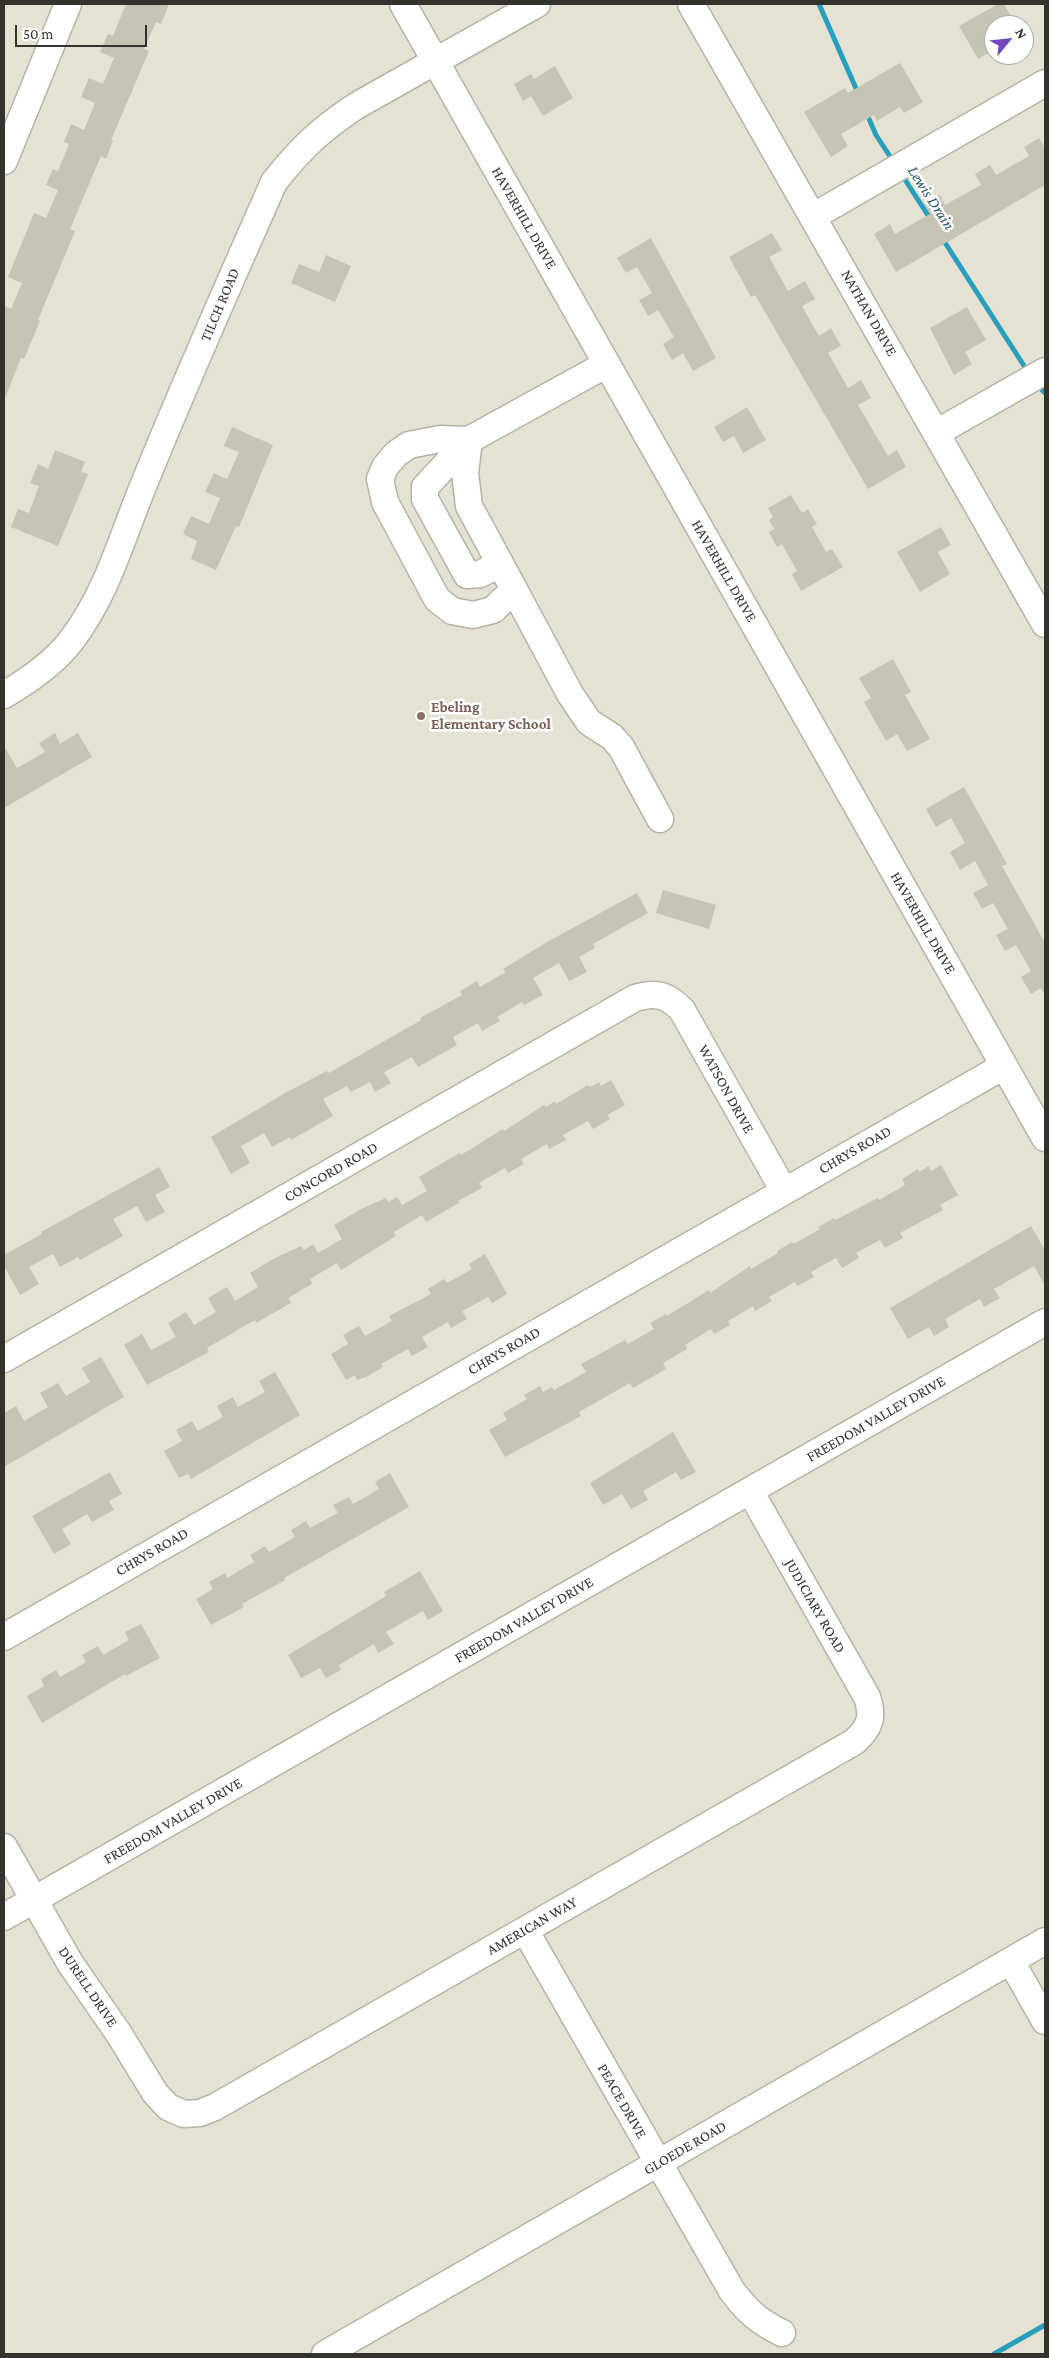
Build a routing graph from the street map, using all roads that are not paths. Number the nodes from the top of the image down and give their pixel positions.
1 (68, 4) edge
2 (403, 4) edge
3 (537, 4) edge
4 (691, 4) edge
5 (435, 61) junction
6 (1045, 84) edge
7 (4, 161) edge
8 (814, 216) junction
9 (607, 364) junction
10 (1045, 371) edge
11 (936, 433) junction
12 (469, 440) junction
13 (500, 564) junction
14 (516, 593) junction
15 (1045, 624) edge
16 (4, 696) edge
17 (660, 819) dead end
18 (660, 994) joint
19 (1004, 1066) junction
20 (1045, 1138) edge
21 (784, 1191) junction
22 (1045, 1322) edge
23 (4, 1359) edge
24 (750, 1491) junction
25 (4, 1637) edge
26 (870, 1723) joint
27 (4, 1847) edge
28 (34, 1900) junction
29 (4, 1917) edge
30 (525, 1930) junction
31 (1045, 1941) edge
32 (1011, 1961) junction
33 (1045, 2021) edge
34 (184, 2114) joint
35 (658, 2164) junction
36 (782, 2333) dead end
37 (325, 2354) edge

1 - 7 street
2 - 5 street, HAVERHILL DRIVE
3 - 5 street, TILCH ROAD
4 - 8 street, NATHAN DRIVE
5 - 9 street, HAVERHILL DRIVE
5 - 16 street, TILCH ROAD
6 - 8 street
8 - 11 street, NATHAN DRIVE
9 - 12 street
9 - 19 street, HAVERHILL DRIVE
10 - 11 street
11 - 15 street, NATHAN DRIVE
12 - 13 street
12 - 13 street
12 - 14 street
13 - 14 street
14 - 17 street
18 - 21 street, WATSON DRIVE
18 - 23 street, CONCORD ROAD
19 - 20 street, HAVERHILL DRIVE
19 - 21 street, CHRYS ROAD
21 - 25 street, CHRYS ROAD
22 - 24 street, FREEDOM VALLEY DRIVE
24 - 26 street, JUDICIARY ROAD
24 - 28 street, FREEDOM VALLEY DRIVE
26 - 30 street, AMERICAN WAY
27 - 28 street, DURELL DRIVE
28 - 29 street, FREEDOM VALLEY DRIVE
28 - 34 street, DURELL DRIVE
30 - 34 street, AMERICAN WAY
30 - 35 street, PEACE DRIVE
31 - 32 street, GLOEDE ROAD
32 - 33 street
32 - 35 street, GLOEDE ROAD
35 - 36 street, PEACE DRIVE
35 - 37 street, GLOEDE ROAD

